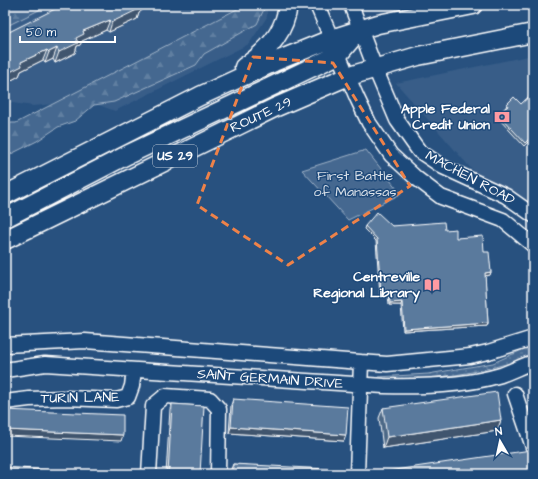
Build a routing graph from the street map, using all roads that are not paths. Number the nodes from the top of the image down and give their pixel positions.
1 (288, 5) edge
2 (317, 5) edge
3 (351, 5) edge
4 (473, 5) edge
5 (360, 29) junction
6 (533, 33) edge
7 (331, 39) junction
8 (338, 55) junction
9 (375, 68) junction
10 (346, 77) junction
11 (200, 96) junction
12 (5, 195) edge
13 (533, 215) edge
14 (5, 218) edge
15 (5, 240) edge
16 (533, 245) edge
17 (533, 338) edge
18 (5, 346) edge
19 (361, 362) junction
20 (533, 362) edge
21 (5, 370) edge
22 (134, 370) junction
23 (360, 385) junction
24 (515, 394) dead end
25 (5, 402) edge
26 (533, 447) edge
27 (149, 474) edge
28 (218, 474) edge
29 (357, 474) edge

1 - 11 main road
2 - 7 street, MACHEN ROAD
3 - 5 street, MACHEN ROAD
4 - 5 main road
5 - 7 main road
5 - 8 main road
5 - 9 street, MACHEN ROAD
6 - 9 main road, ROUTE 29 / US 29
7 - 8 street, MACHEN ROAD
7 - 11 main road
8 - 10 street, MACHEN ROAD
8 - 14 main road
9 - 10 main road, ROUTE 29 / US 29
9 - 13 street, MACHEN ROAD
10 - 15 main road, ROUTE 29 / US 29
10 - 16 street, MACHEN ROAD
11 - 12 main road
17 - 19 street, SAINT GERMAIN DRIVE
18 - 19 street, SAINT GERMAIN DRIVE
19 - 23 street
20 - 23 street, SAINT GERMAIN DRIVE
21 - 22 street, SAINT GERMAIN DRIVE
22 - 23 street, SAINT GERMAIN DRIVE
22 - 25 street, TURIN LANE
23 - 29 street
24 - 26 street
27 - 28 street

